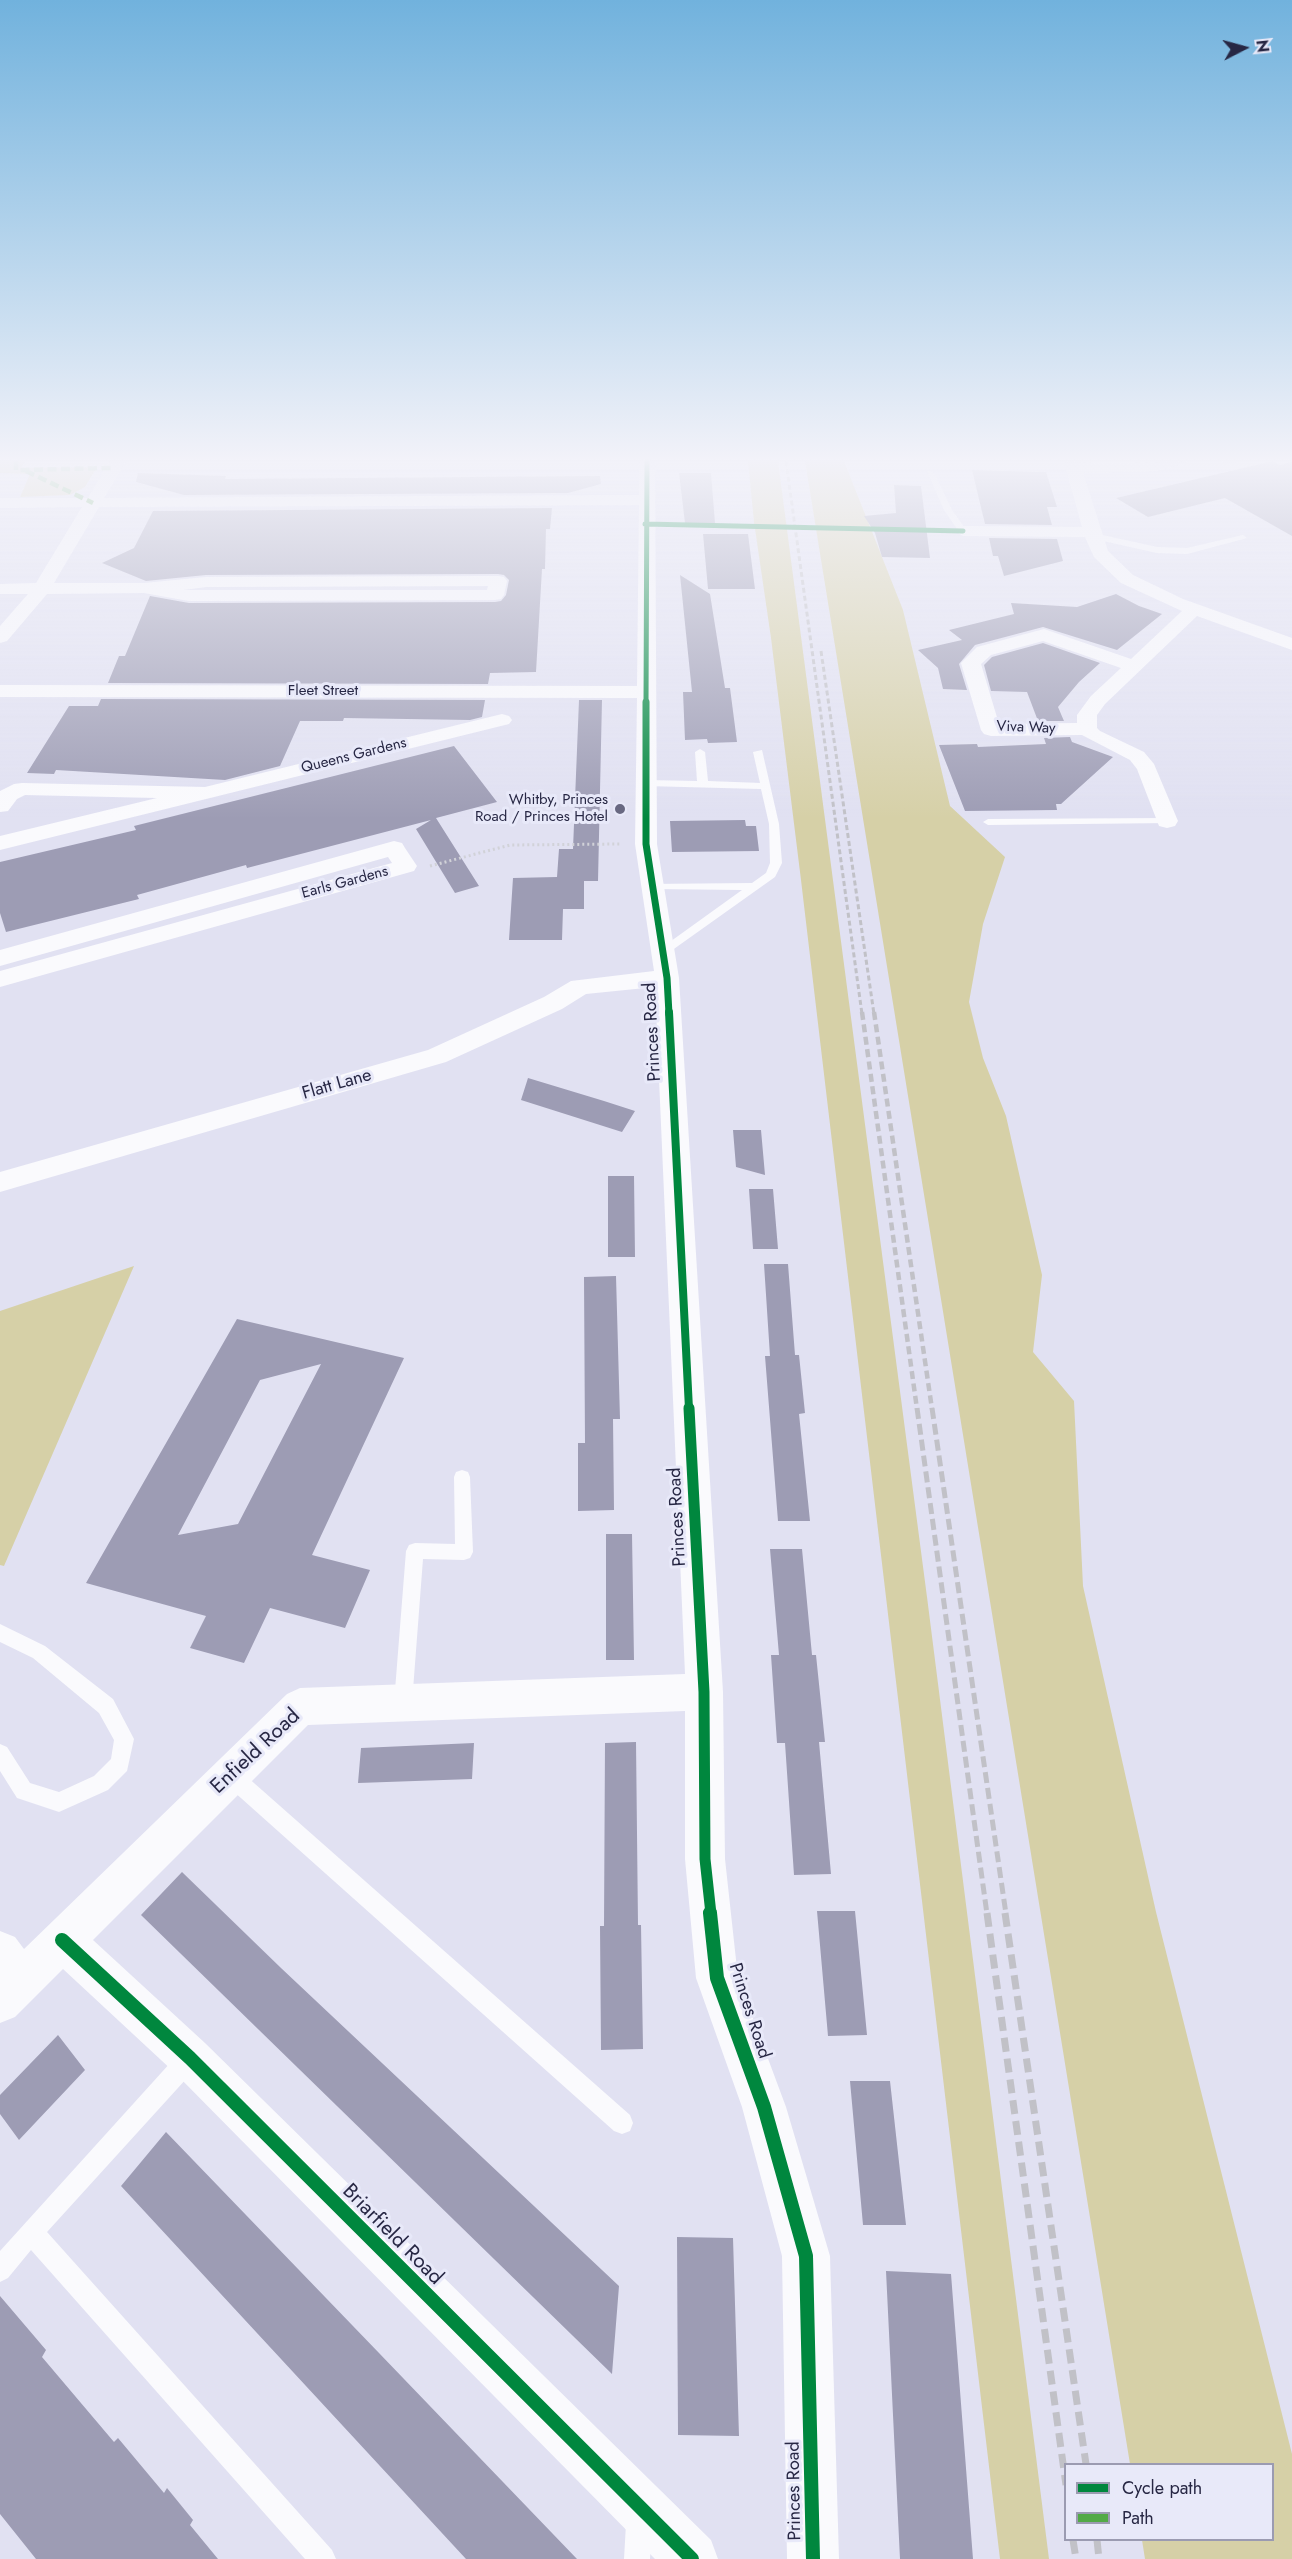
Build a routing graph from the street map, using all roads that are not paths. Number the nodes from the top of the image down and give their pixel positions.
1 (47, 580) edge
2 (647, 580) edge
3 (1130, 580) edge
4 (365, 588) junction
5 (0, 589) edge
6 (42, 589) junction
7 (1194, 609) junction
8 (0, 637) edge
9 (1292, 644) edge
10 (1133, 666) junction
11 (0, 691) edge
12 (646, 692) junction
13 (502, 720) dead end
14 (1087, 729) junction
15 (699, 752) dead end
16 (758, 752) dead end
17 (646, 783) junction
18 (703, 784) junction
19 (766, 786) junction
20 (205, 793) junction
21 (0, 806) edge
22 (1167, 821) joint
23 (988, 822) dead end
24 (0, 843) edge
25 (406, 866) road end
26 (651, 886) junction
27 (754, 887) junction
28 (162, 923) junction
29 (0, 958) edge
30 (665, 965) junction
31 (0, 979) edge
32 (0, 1182) edge
33 (462, 1477) dead end
34 (0, 1633) edge
35 (704, 1692) junction
36 (403, 1703) junction
37 (0, 1754) edge
38 (230, 1775) junction
39 (62, 1940) junction
40 (7, 1978) edge
41 (190, 2058) junction
42 (622, 2123) dead end
43 (31, 2232) junction
44 (0, 2270) edge
45 (640, 2509) junction
46 (323, 2559) edge
47 (638, 2559) edge
48 (692, 2559) edge
49 (813, 2559) edge

1 - 6 street
2 - 12 street, Princes Road
3 - 7 street
4 - 4 street
4 - 6 street
5 - 6 street
6 - 8 street
7 - 9 street
7 - 10 street
10 - 14 street
10 - 14 street, Viva Way
11 - 12 street, Fleet Street
12 - 17 street, Princes Road
13 - 20 street, Queens Gardens
14 - 22 street
15 - 18 lane
16 - 19 lane
17 - 18 lane
17 - 26 street, Princes Road
18 - 19 lane
19 - 27 lane
20 - 21 street, Queens Gardens
20 - 24 street, Queens Gardens
22 - 23 lane
25 - 28 street, Earls Gardens
26 - 27 lane
26 - 30 street, Princes Road
27 - 30 lane
28 - 29 street, Earls Gardens
28 - 31 street, Earls Gardens
30 - 32 street, Flatt Lane
30 - 35 street, Princes Road
33 - 36 lane
34 - 37 lane
35 - 36 street, Enfield Road
35 - 49 street, Princes Road
36 - 38 street, Enfield Road
38 - 39 street, Enfield Road
38 - 42 lane
39 - 40 street, Enfield Road
39 - 41 street, Briarfield Road
41 - 43 lane
41 - 45 street, Briarfield Road
43 - 44 lane
43 - 46 lane
45 - 47 lane
45 - 48 street, Briarfield Road

